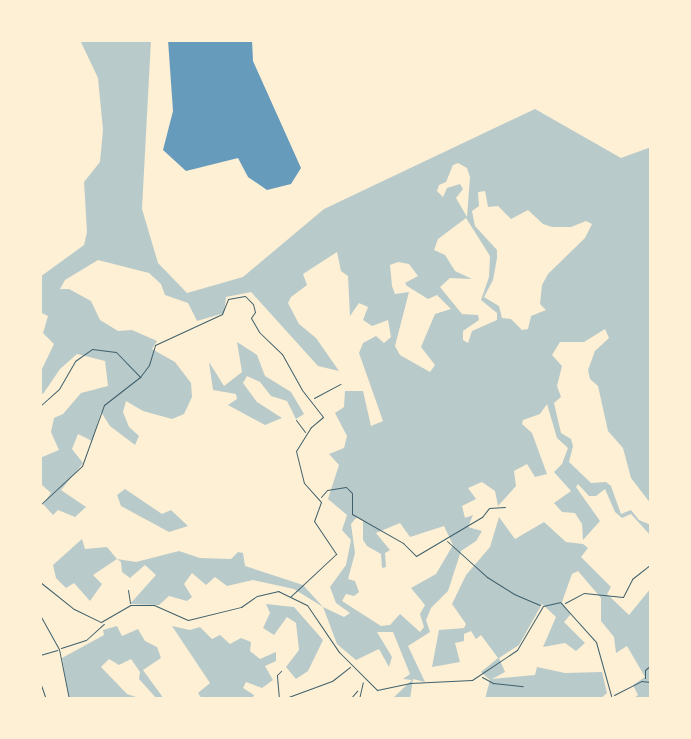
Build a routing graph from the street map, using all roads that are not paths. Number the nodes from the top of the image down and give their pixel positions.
1 (140, 377) junction
2 (340, 384) dead end
3 (311, 399) junction
4 (40, 406) edge
5 (296, 420) dead end
6 (306, 434) junction
7 (319, 499) junction
8 (40, 505) edge
9 (505, 507) dead end
10 (446, 540) junction
11 (651, 564) edge
12 (40, 582) edge
13 (128, 590) dead end
14 (291, 596) junction
15 (563, 604) junction
16 (130, 605) junction
17 (543, 606) junction
18 (40, 615) edge
19 (106, 621) junction
20 (59, 649) junction
21 (40, 655) edge
22 (352, 665) junction
23 (651, 665) edge
24 (281, 671) dead end
25 (480, 676) junction
26 (364, 680) junction
27 (645, 681) junction
28 (40, 682) edge
29 (651, 682) edge
30 (523, 686) dead end
31 (358, 689) junction
32 (612, 698) edge
33 (46, 699) edge
34 (69, 699) edge
35 (281, 699) edge
36 (350, 699) edge
37 (359, 699) edge

1 - 3 street
1 - 4 street
1 - 8 street
2 - 3 street
3 - 6 street
5 - 6 street
6 - 7 street
7 - 10 street
7 - 14 street
9 - 10 street
10 - 17 street
11 - 15 street
12 - 19 street
13 - 16 street
14 - 16 street
14 - 22 street
15 - 17 street
15 - 32 street
16 - 19 street
17 - 25 street
18 - 20 street
19 - 20 street
20 - 21 street
20 - 34 street
22 - 26 street
22 - 35 street
23 - 27 street
24 - 35 street
25 - 26 street
25 - 30 street
26 - 31 street
27 - 29 street
27 - 32 street
28 - 33 street
31 - 36 street
31 - 37 street

